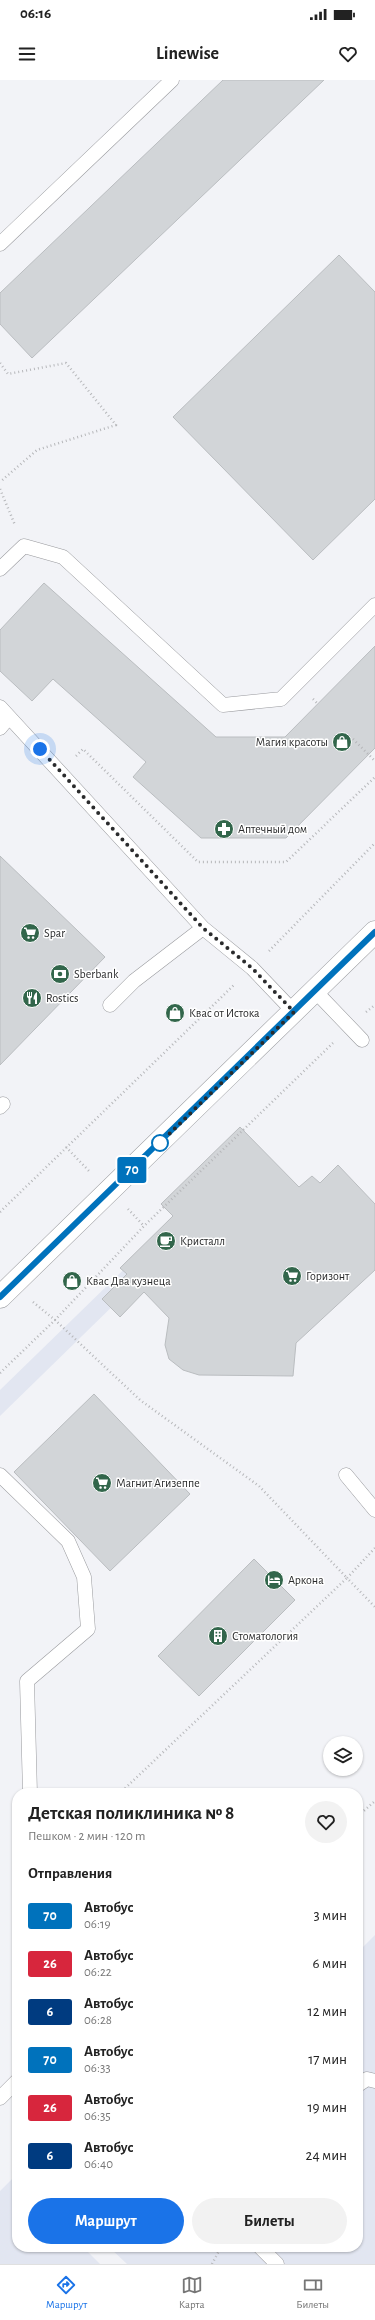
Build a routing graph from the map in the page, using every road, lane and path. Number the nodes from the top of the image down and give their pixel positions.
1 (172, 80) edge
2 (0, 244) edge
3 (0, 363) edge
4 (0, 482) edge
5 (0, 489) edge
6 (24, 546) junction
7 (0, 569) edge
8 (375, 605) edge
9 (3, 717) edge
10 (353, 739) dead end
11 (375, 761) edge
12 (60, 770) junction
13 (375, 777) edge
14 (375, 843) edge
15 (203, 928) junction
16 (375, 932) edge
17 (252, 968) junction
18 (316, 992) junction
19 (110, 1005) dead end
20 (375, 1005) edge
21 (294, 1012) junction
22 (349, 1027) junction
23 (362, 1040) dead end
24 (66, 1147) junction
25 (94, 1175) dead end
26 (122, 1204) dead end
27 (0, 1212) edge
28 (144, 1226) junction
29 (6, 1291) edge
30 (55, 1320) junction
31 (0, 1374) edge
32 (346, 1474) dead end
33 (0, 1475) edge
34 (375, 1510) edge
35 (375, 1548) edge
36 (346, 1578) junction
37 (375, 1607) edge
38 (30, 1788) edge
39 (125, 1788) edge
40 (375, 1801) edge
41 (363, 1812) edge
42 (375, 2081) edge
43 (363, 2082) edge
44 (12, 2086) edge
45 (0, 2098) edge
46 (218, 2252) edge
47 (265, 2252) edge
48 (212, 2264) edge
49 (277, 2264) edge

1 - 2 lane
3 - 4 path
5 - 6 path
6 - 7 lane
6 - 8 lane
9 - 12 lane
10 - 11 path
12 - 13 path
12 - 15 lane
14 - 17 path
15 - 17 lane
15 - 19 lane
16 - 18 main road
17 - 21 lane
17 - 24 path
18 - 21 main road
18 - 22 lane
20 - 22 path
21 - 29 main road
22 - 23 lane
22 - 28 path
24 - 25 path
24 - 27 path
26 - 28 path
28 - 30 path
29 - 30 path
30 - 31 path
30 - 36 path
32 - 34 lane
33 - 38 lane
35 - 36 path
36 - 37 path
36 - 39 path
40 - 41 path
42 - 43 lane
44 - 45 lane
46 - 48 path
47 - 49 lane

